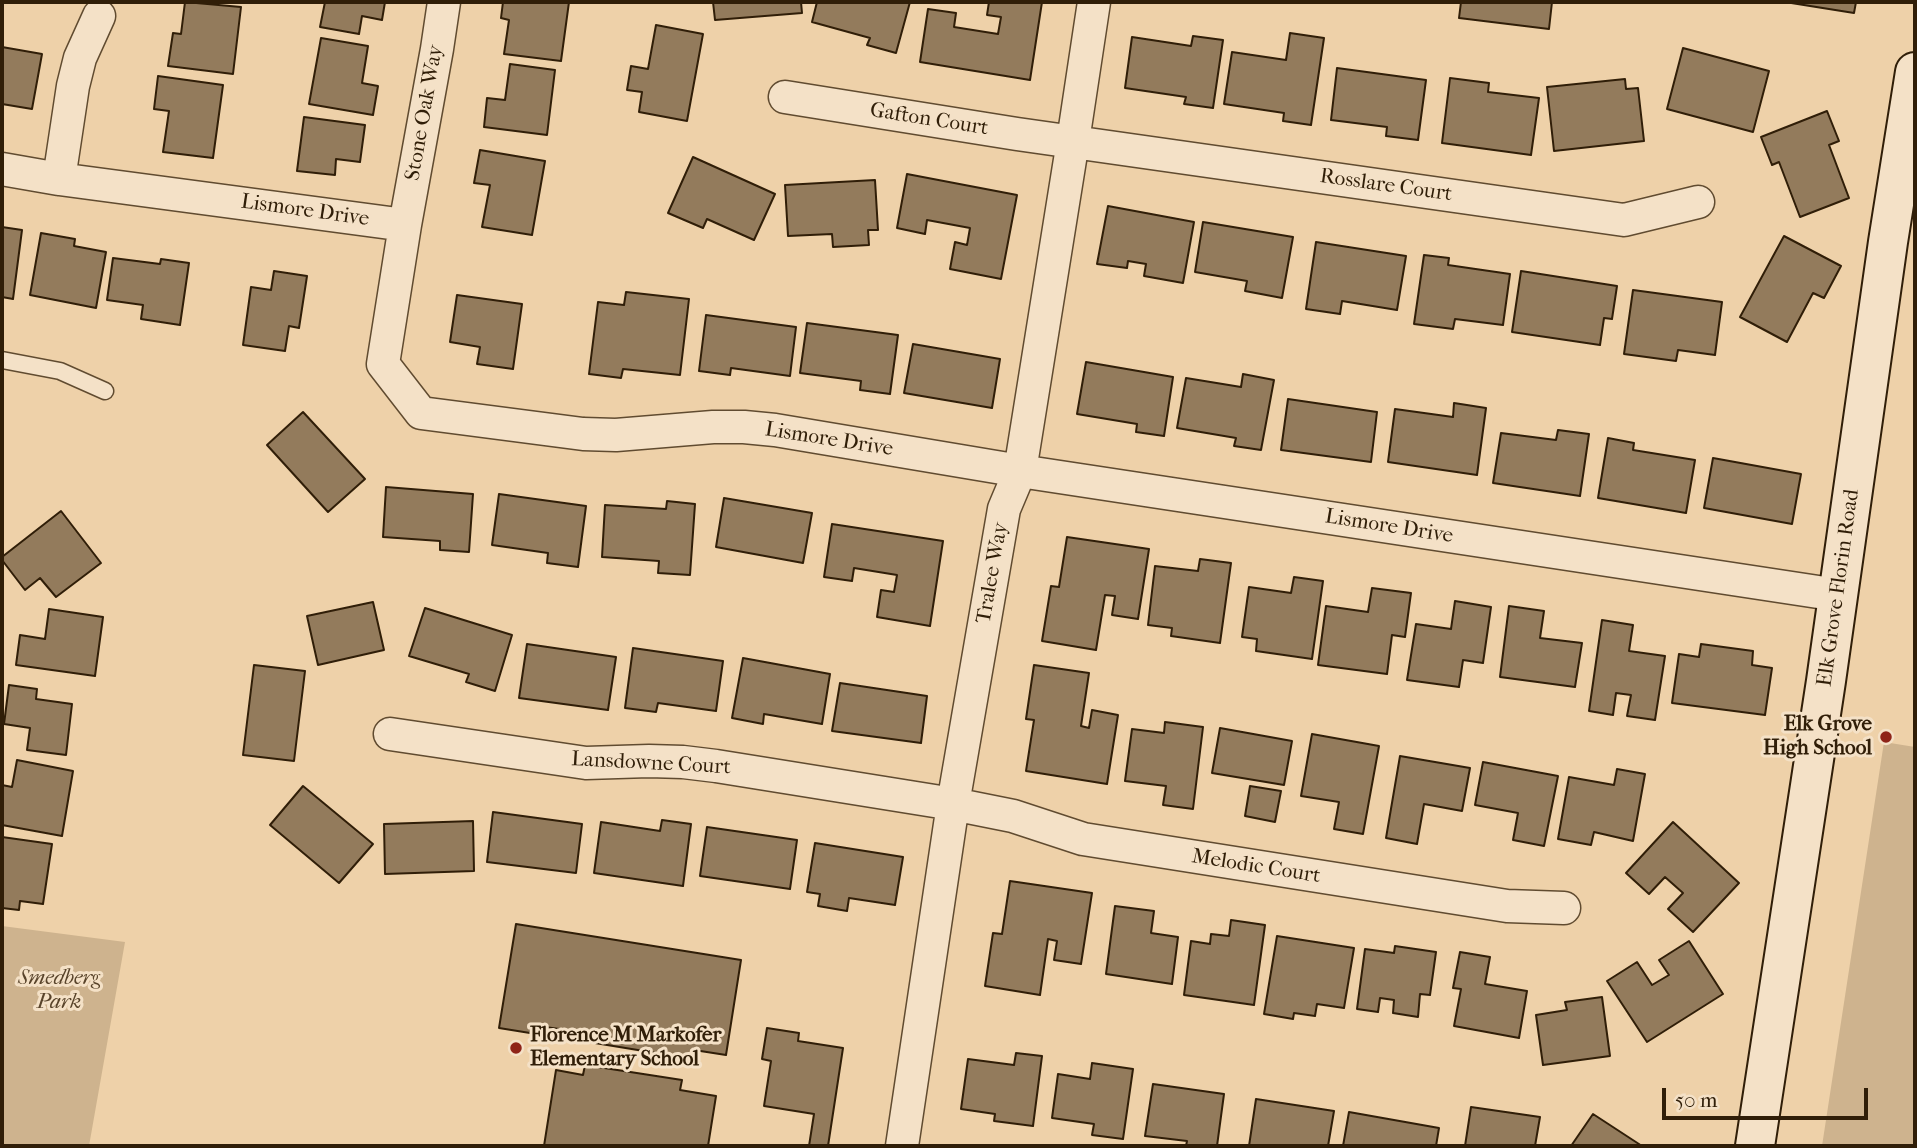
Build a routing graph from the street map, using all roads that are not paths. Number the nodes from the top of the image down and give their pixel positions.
1 (444, 2) edge
2 (1094, 2) edge
3 (99, 16) dead end
4 (1915, 72) edge
5 (785, 97) dead end
6 (1073, 141) junction
7 (2, 169) edge
8 (59, 179) junction
9 (1698, 202) dead end
10 (405, 225) junction
11 (2, 360) edge
12 (105, 391) dead end
13 (1020, 471) junction
14 (1838, 596) junction
15 (390, 734) dead end
16 (953, 804) junction
17 (1564, 908) dead end
18 (902, 1146) edge
19 (1755, 1146) edge

1 - 10 street, Stone Oak Way
2 - 6 street, Tralee Way
3 - 8 street
4 - 14 main road, Elk Grove Florin Road
5 - 6 street, Gafton Court
6 - 9 street, Rosslare Court
6 - 13 street, Tralee Way
7 - 8 street, Lismore Drive
8 - 10 street, Lismore Drive
10 - 13 street, Lismore Drive
11 - 12 lane
13 - 14 street, Lismore Drive
13 - 16 street, Tralee Way
14 - 19 main road, Elk Grove Florin Road
15 - 16 street, Lansdowne Court
16 - 17 street, Melodic Court
16 - 18 street, Tralee Way

